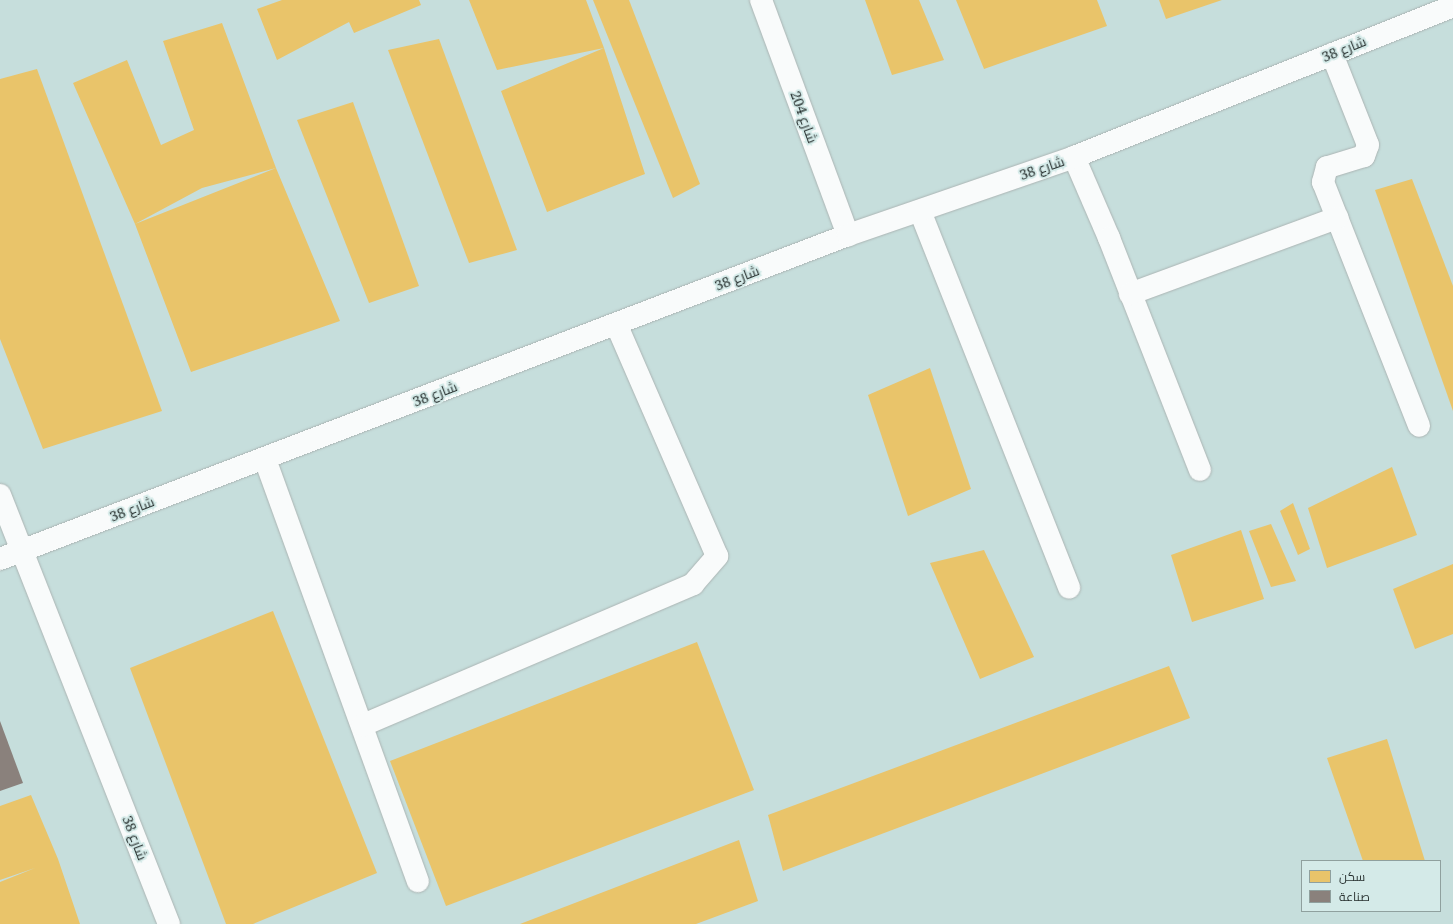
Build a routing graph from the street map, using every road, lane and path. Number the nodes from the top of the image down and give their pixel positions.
1 (760, 0) edge
2 (1453, 6) edge
3 (1332, 54) junction
4 (1074, 157) junction
5 (920, 211) junction
6 (1337, 218) junction
7 (848, 235) junction
8 (1130, 294) junction
9 (616, 324) junction
10 (1419, 426) dead end
11 (265, 459) junction
12 (1200, 470) dead end
13 (0, 495) edge
14 (22, 551) junction
15 (0, 559) edge
16 (1069, 588) dead end
17 (362, 725) junction
18 (418, 881) dead end
19 (169, 924) edge

1 - 7 street, شارع 204
2 - 3 street, شارع 38
3 - 4 street, شارع 38
3 - 6 street
4 - 5 street, شارع 38
4 - 8 street
5 - 7 street, شارع 38
5 - 16 street
6 - 8 street
6 - 10 street
7 - 9 street, شارع 38
8 - 12 street
9 - 11 street, شارع 38
9 - 17 street
11 - 14 street, شارع 38
11 - 17 street
13 - 14 street
14 - 15 street, شارع 38
14 - 19 street, شارع 38
17 - 18 street

